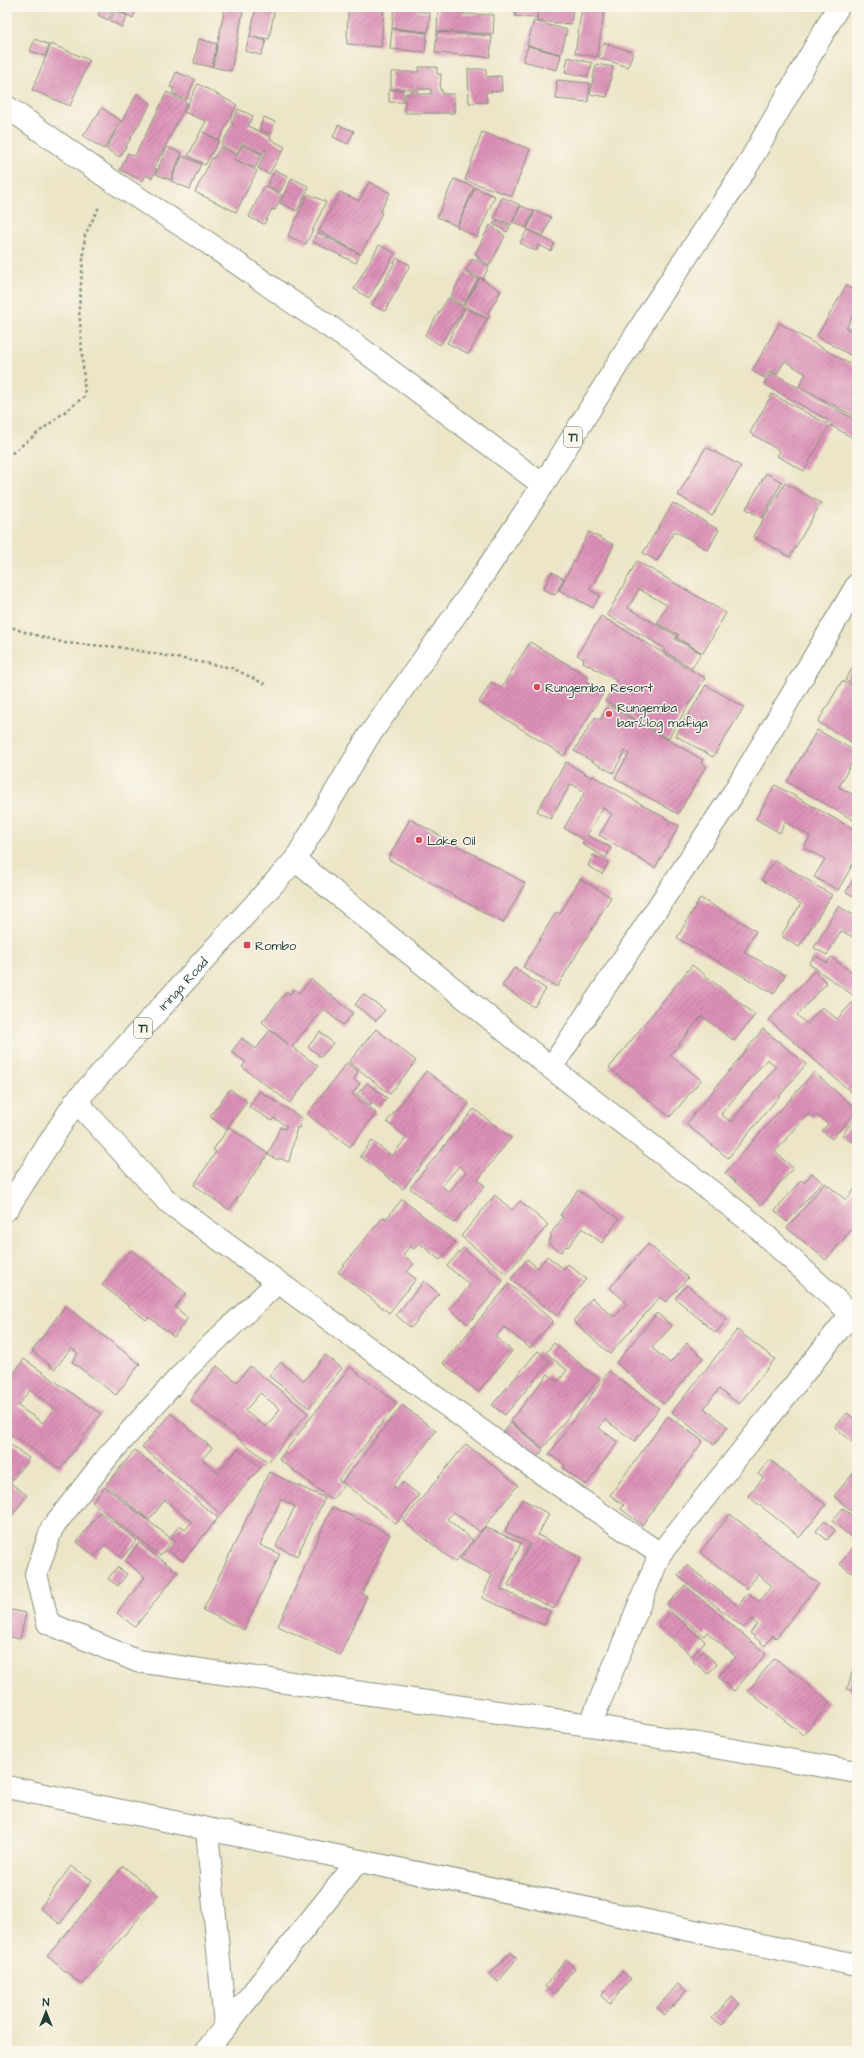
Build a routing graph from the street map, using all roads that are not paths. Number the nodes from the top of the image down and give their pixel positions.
1 (838, 7) edge
2 (7, 107) edge
3 (543, 485) junction
4 (857, 585) edge
5 (295, 860) junction
6 (551, 1068) junction
7 (76, 1102) junction
8 (7, 1209) edge
9 (278, 1282) junction
10 (854, 1316) edge
11 (660, 1554) junction
12 (590, 1725) junction
13 (857, 1772) edge
14 (7, 1786) edge
15 (207, 1830) junction
16 (358, 1861) junction
17 (857, 1965) edge
18 (225, 2026) junction
19 (206, 2051) edge

1 - 3 main road, T1
2 - 3 main road
3 - 5 main road, T1
4 - 6 main road
5 - 6 main road
5 - 7 main road, Iringa Road / T1
6 - 10 main road
7 - 8 main road, Iringa Road / T1
7 - 9 main road
9 - 11 main road
9 - 12 main road
10 - 11 main road
11 - 12 main road
12 - 13 main road
14 - 15 main road
15 - 16 main road
15 - 18 main road
16 - 17 main road
16 - 18 main road
18 - 19 main road

